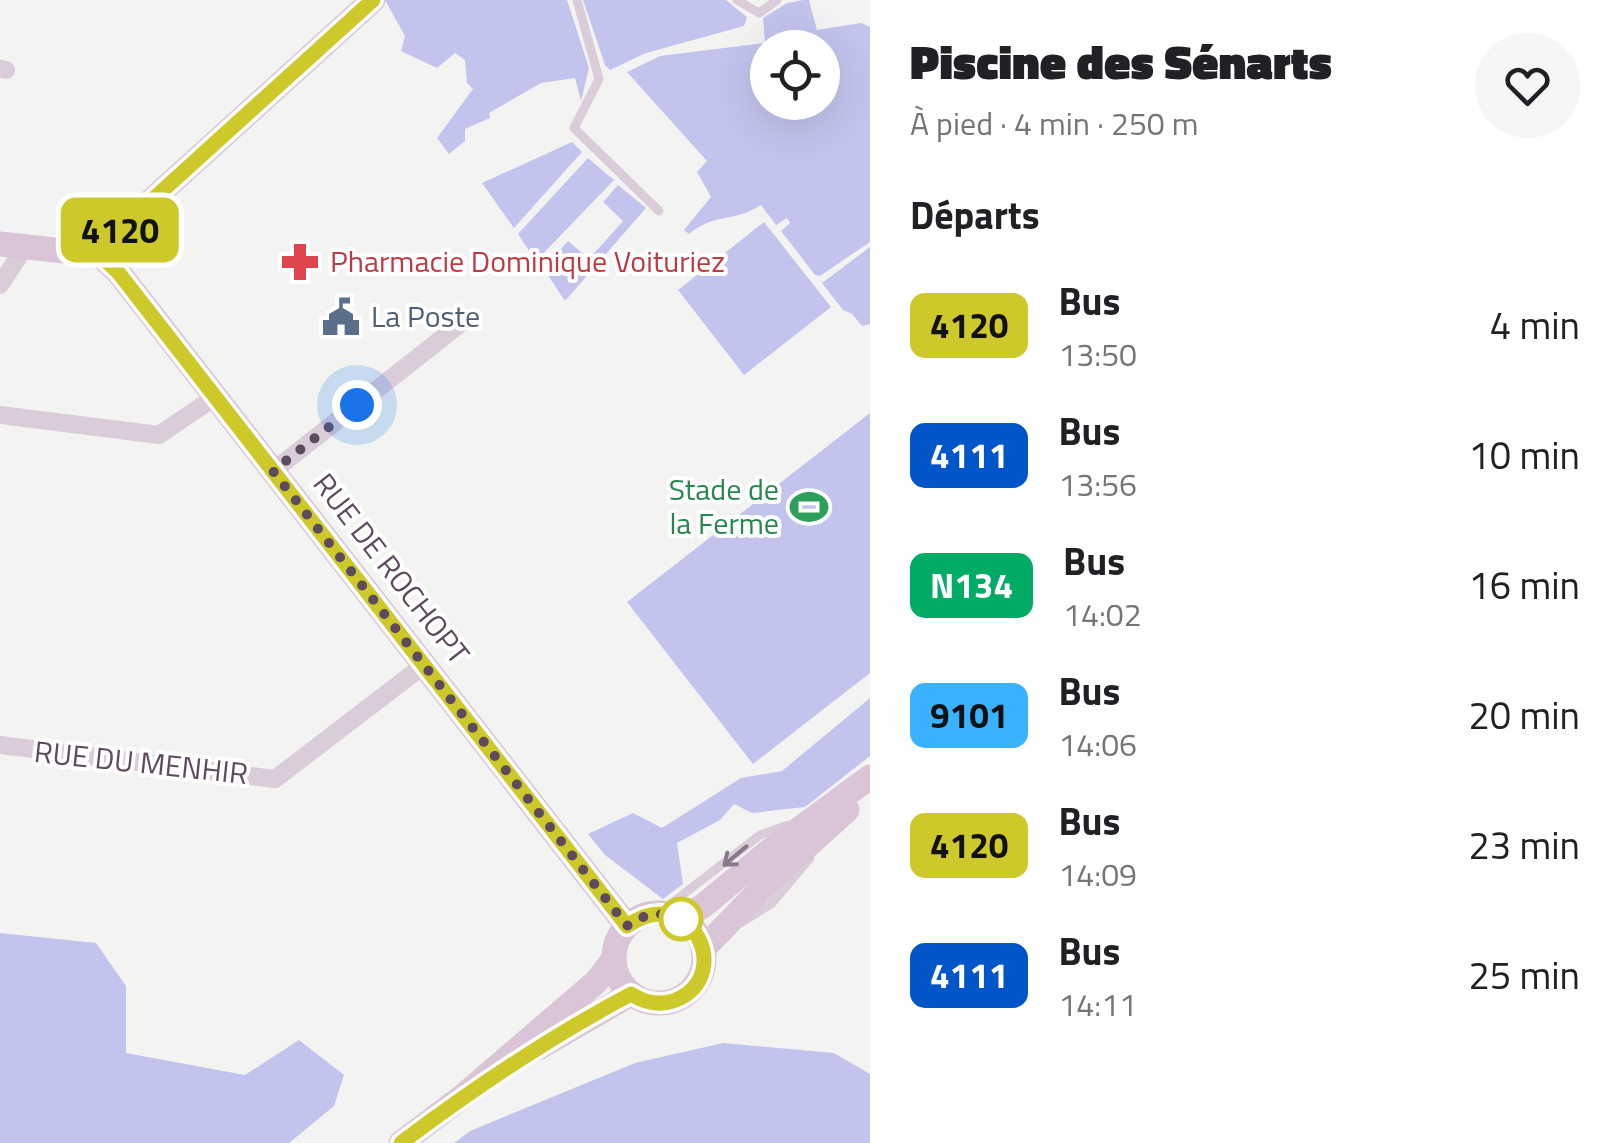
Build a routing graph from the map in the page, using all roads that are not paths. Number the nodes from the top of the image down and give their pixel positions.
1 (373, 0) edge
2 (577, 0) edge
3 (737, 0) edge
4 (777, 0) edge
5 (660, 211) dead end
6 (12, 246) edge
7 (100, 255) junction
8 (0, 285) edge
9 (468, 317) dead end
10 (215, 397) junction
11 (0, 415) edge
12 (273, 471) junction
13 (424, 665) junction
14 (0, 746) edge
15 (870, 776) edge
16 (870, 789) edge
17 (823, 820) junction
18 (670, 916) junction
19 (627, 926) junction
20 (712, 940) junction
21 (614, 959) junction
22 (631, 994) junction
23 (462, 1096) junction
24 (401, 1143) edge

1 - 7 street
2 - 5 lane
3 - 4 lane
6 - 7 street
6 - 8 street
7 - 10 street, RUE DE ROCHOPT
9 - 12 street
10 - 11 street
10 - 12 street, RUE DE ROCHOPT
12 - 13 street, RUE DE ROCHOPT
13 - 14 street, RUE DU MENHIR
13 - 19 street, RUE DE ROCHOPT
15 - 17 street
16 - 17 street
17 -> 18 street
17 - 20 street
18 - 19 street
18 - 20 street
19 - 21 street
20 - 22 street
21 - 22 street
21 - 23 street
22 - 23 street
23 - 24 street

